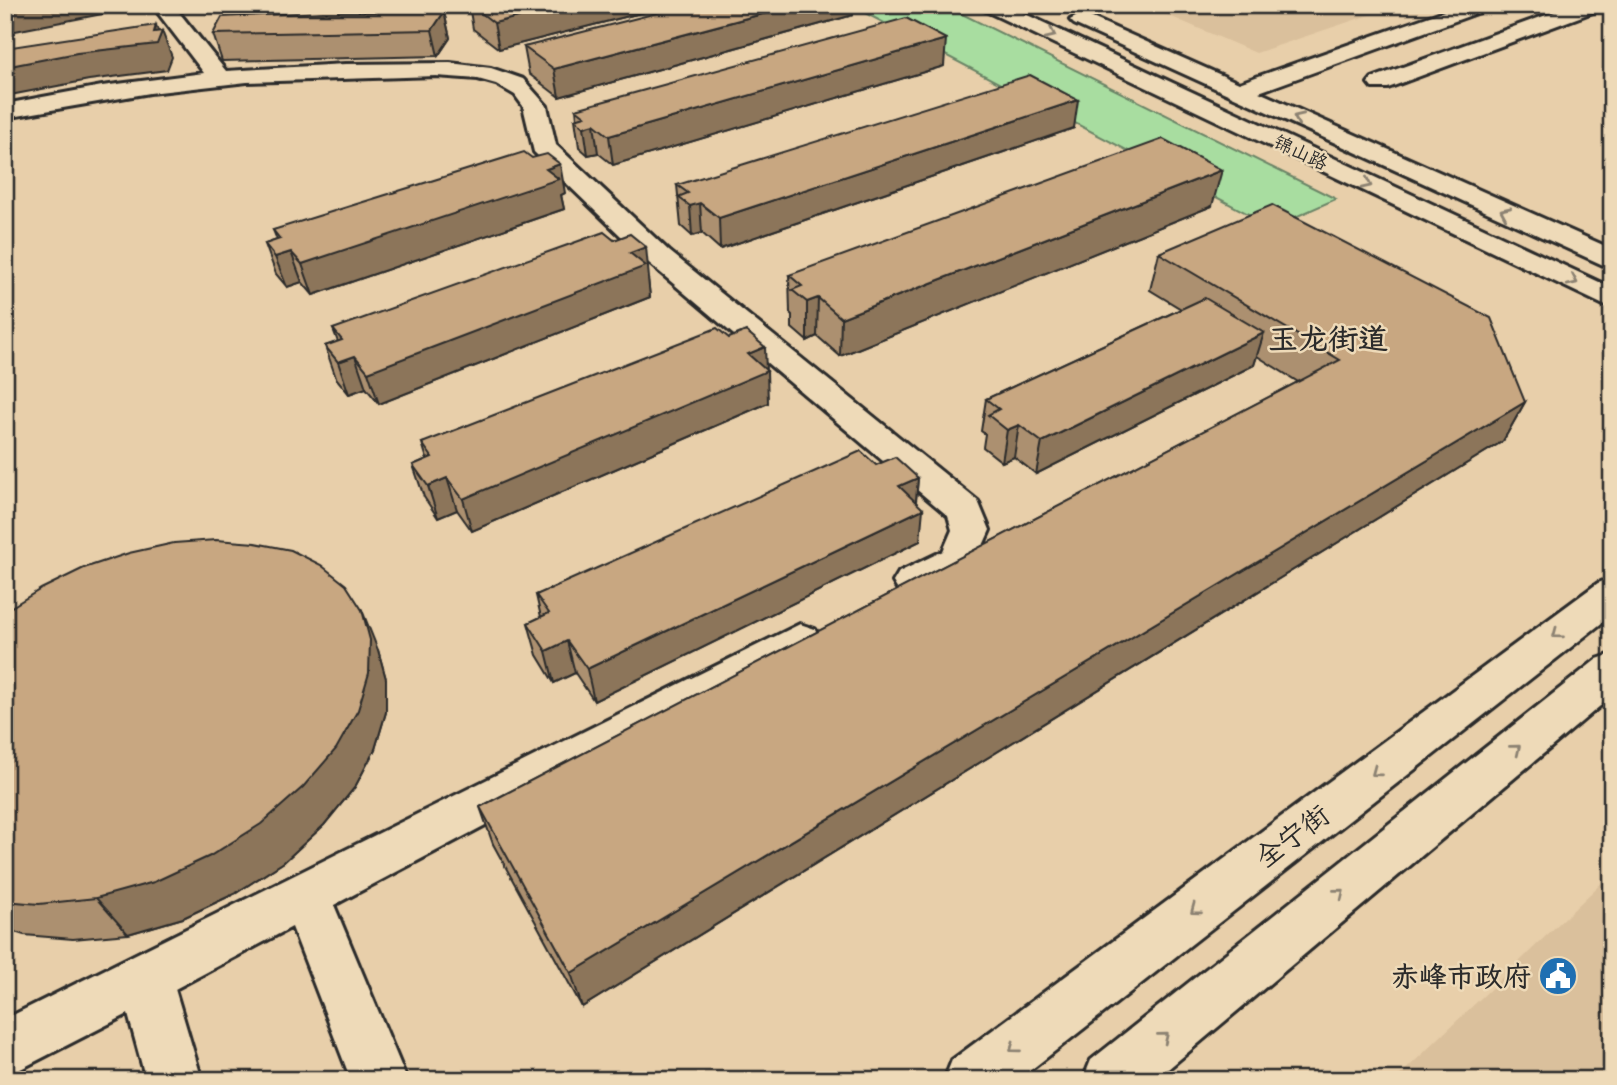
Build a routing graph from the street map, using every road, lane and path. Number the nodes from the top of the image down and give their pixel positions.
1 (162, 5) edge
2 (989, 5) edge
3 (1481, 5) edge
4 (1594, 5) edge
5 (1062, 11) dead end
6 (521, 63) edge
7 (481, 73) junction
8 (219, 77) junction
9 (1380, 83) dead end
10 (1238, 91) junction
11 (5, 111) edge
12 (1612, 260) edge
13 (1612, 300) edge
14 (1612, 593) edge
15 (884, 597) edge
16 (835, 623) edge
17 (1612, 671) edge
18 (305, 895) junction
19 (145, 977) junction
20 (5, 1049) edge
21 (174, 1080) edge
22 (379, 1080) edge
23 (972, 1080) edge
24 (1111, 1080) edge

1 - 8 street
2 -> 13 street, 锦山路
3 - 10 street
4 - 9 street
5 - 10 street, 锦山路
6 - 7 street
7 - 8 street
7 - 15 street
8 - 11 street
12 -> 10 street, 锦山路
14 -> 23 street, 全宁街
16 - 18 street
24 -> 17 street
18 - 19 street
18 - 22 street
19 - 20 street
19 - 21 street

